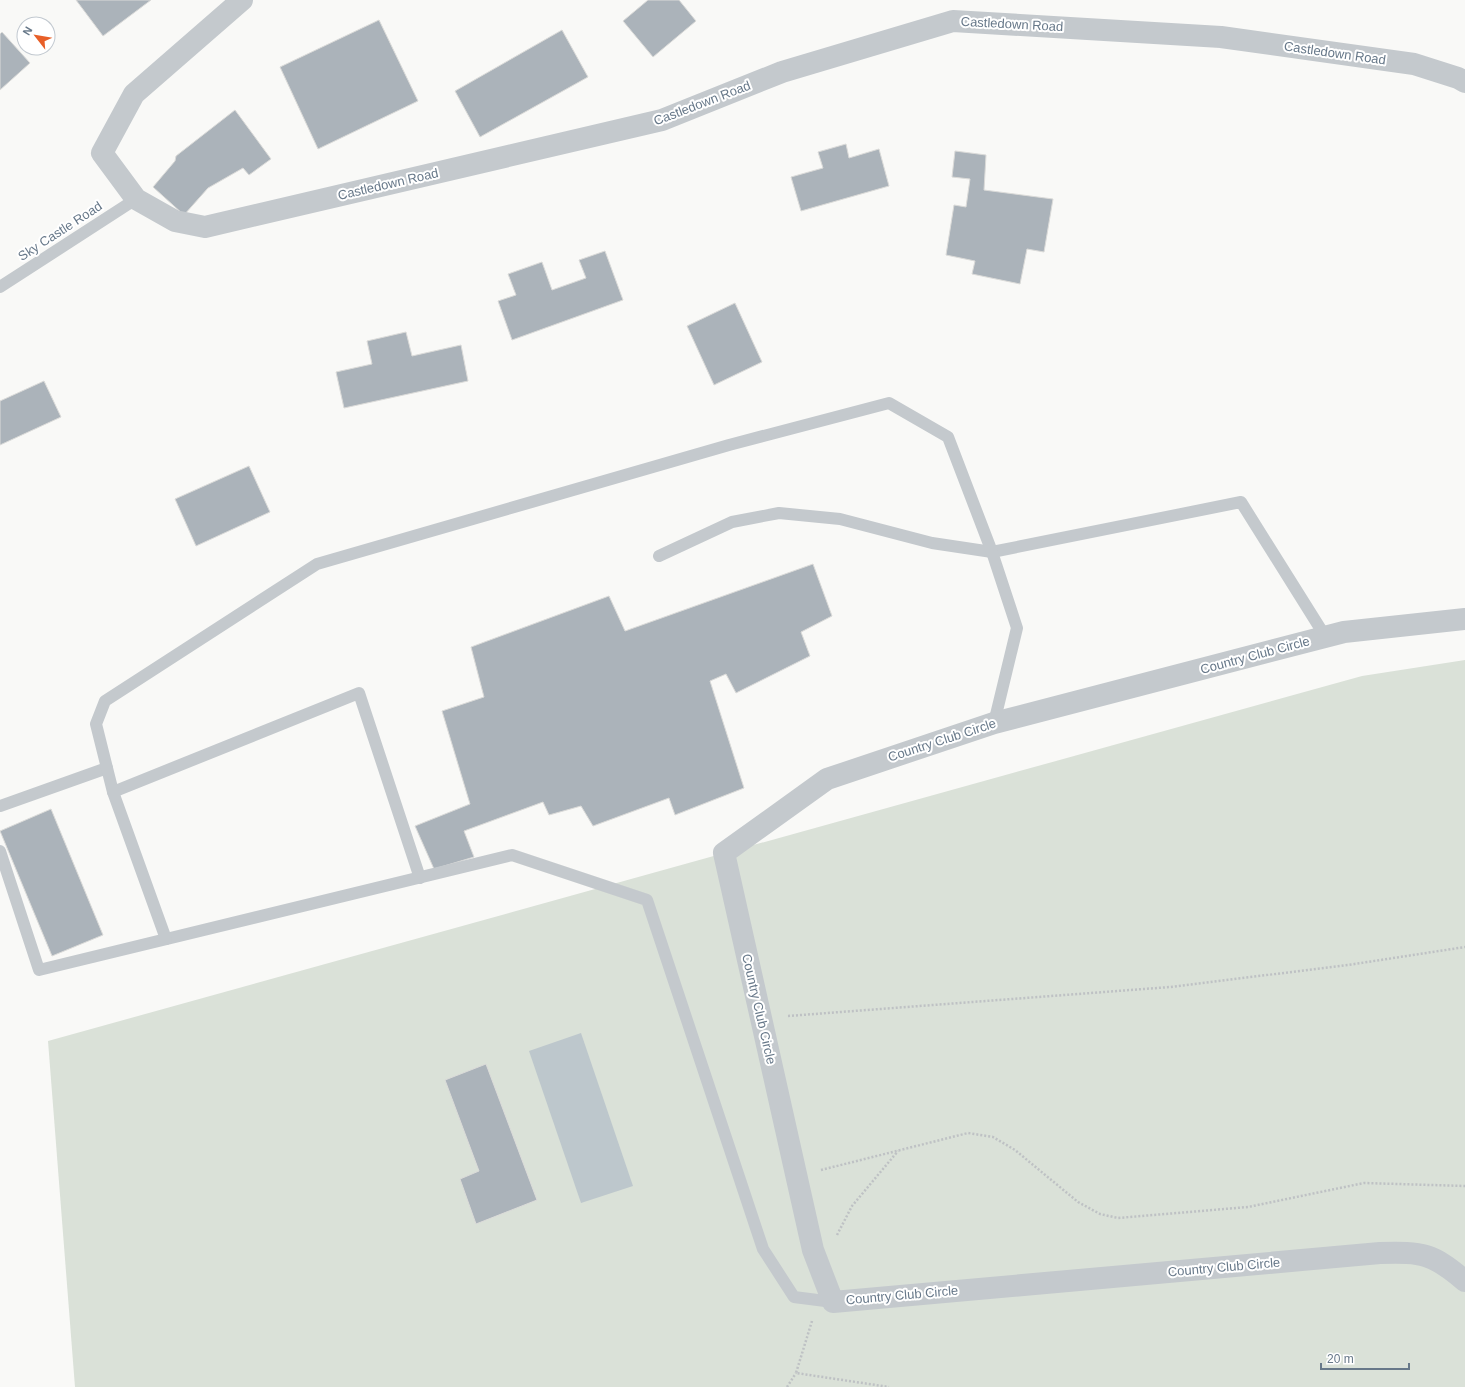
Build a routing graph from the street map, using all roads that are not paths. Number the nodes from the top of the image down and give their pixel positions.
1 (242, 0) edge
2 (1465, 82) edge
3 (136, 199) junction
4 (0, 287) edge
5 (992, 552) junction
6 (659, 556) dead end
7 (1465, 619) edge
8 (1325, 636) junction
9 (994, 723) junction
10 (107, 768) junction
11 (113, 792) junction
12 (0, 806) edge
13 (0, 851) edge
14 (420, 878) junction
15 (166, 940) junction
16 (1465, 1281) edge
17 (824, 1301) junction

1 - 3 street, Castledown Road
2 - 3 street, Castledown Road
3 - 4 lane, Sky Castle Road
5 - 6 lane
5 - 8 lane
5 - 9 lane
5 - 10 lane
7 - 8 street, Country Club Circle
8 - 9 street, Country Club Circle
9 - 17 street, Country Club Circle
10 - 11 lane
10 - 12 lane
11 - 14 lane
11 - 15 lane
13 - 15 lane
14 - 15 lane
14 - 17 lane
16 - 17 street, Country Club Circle

